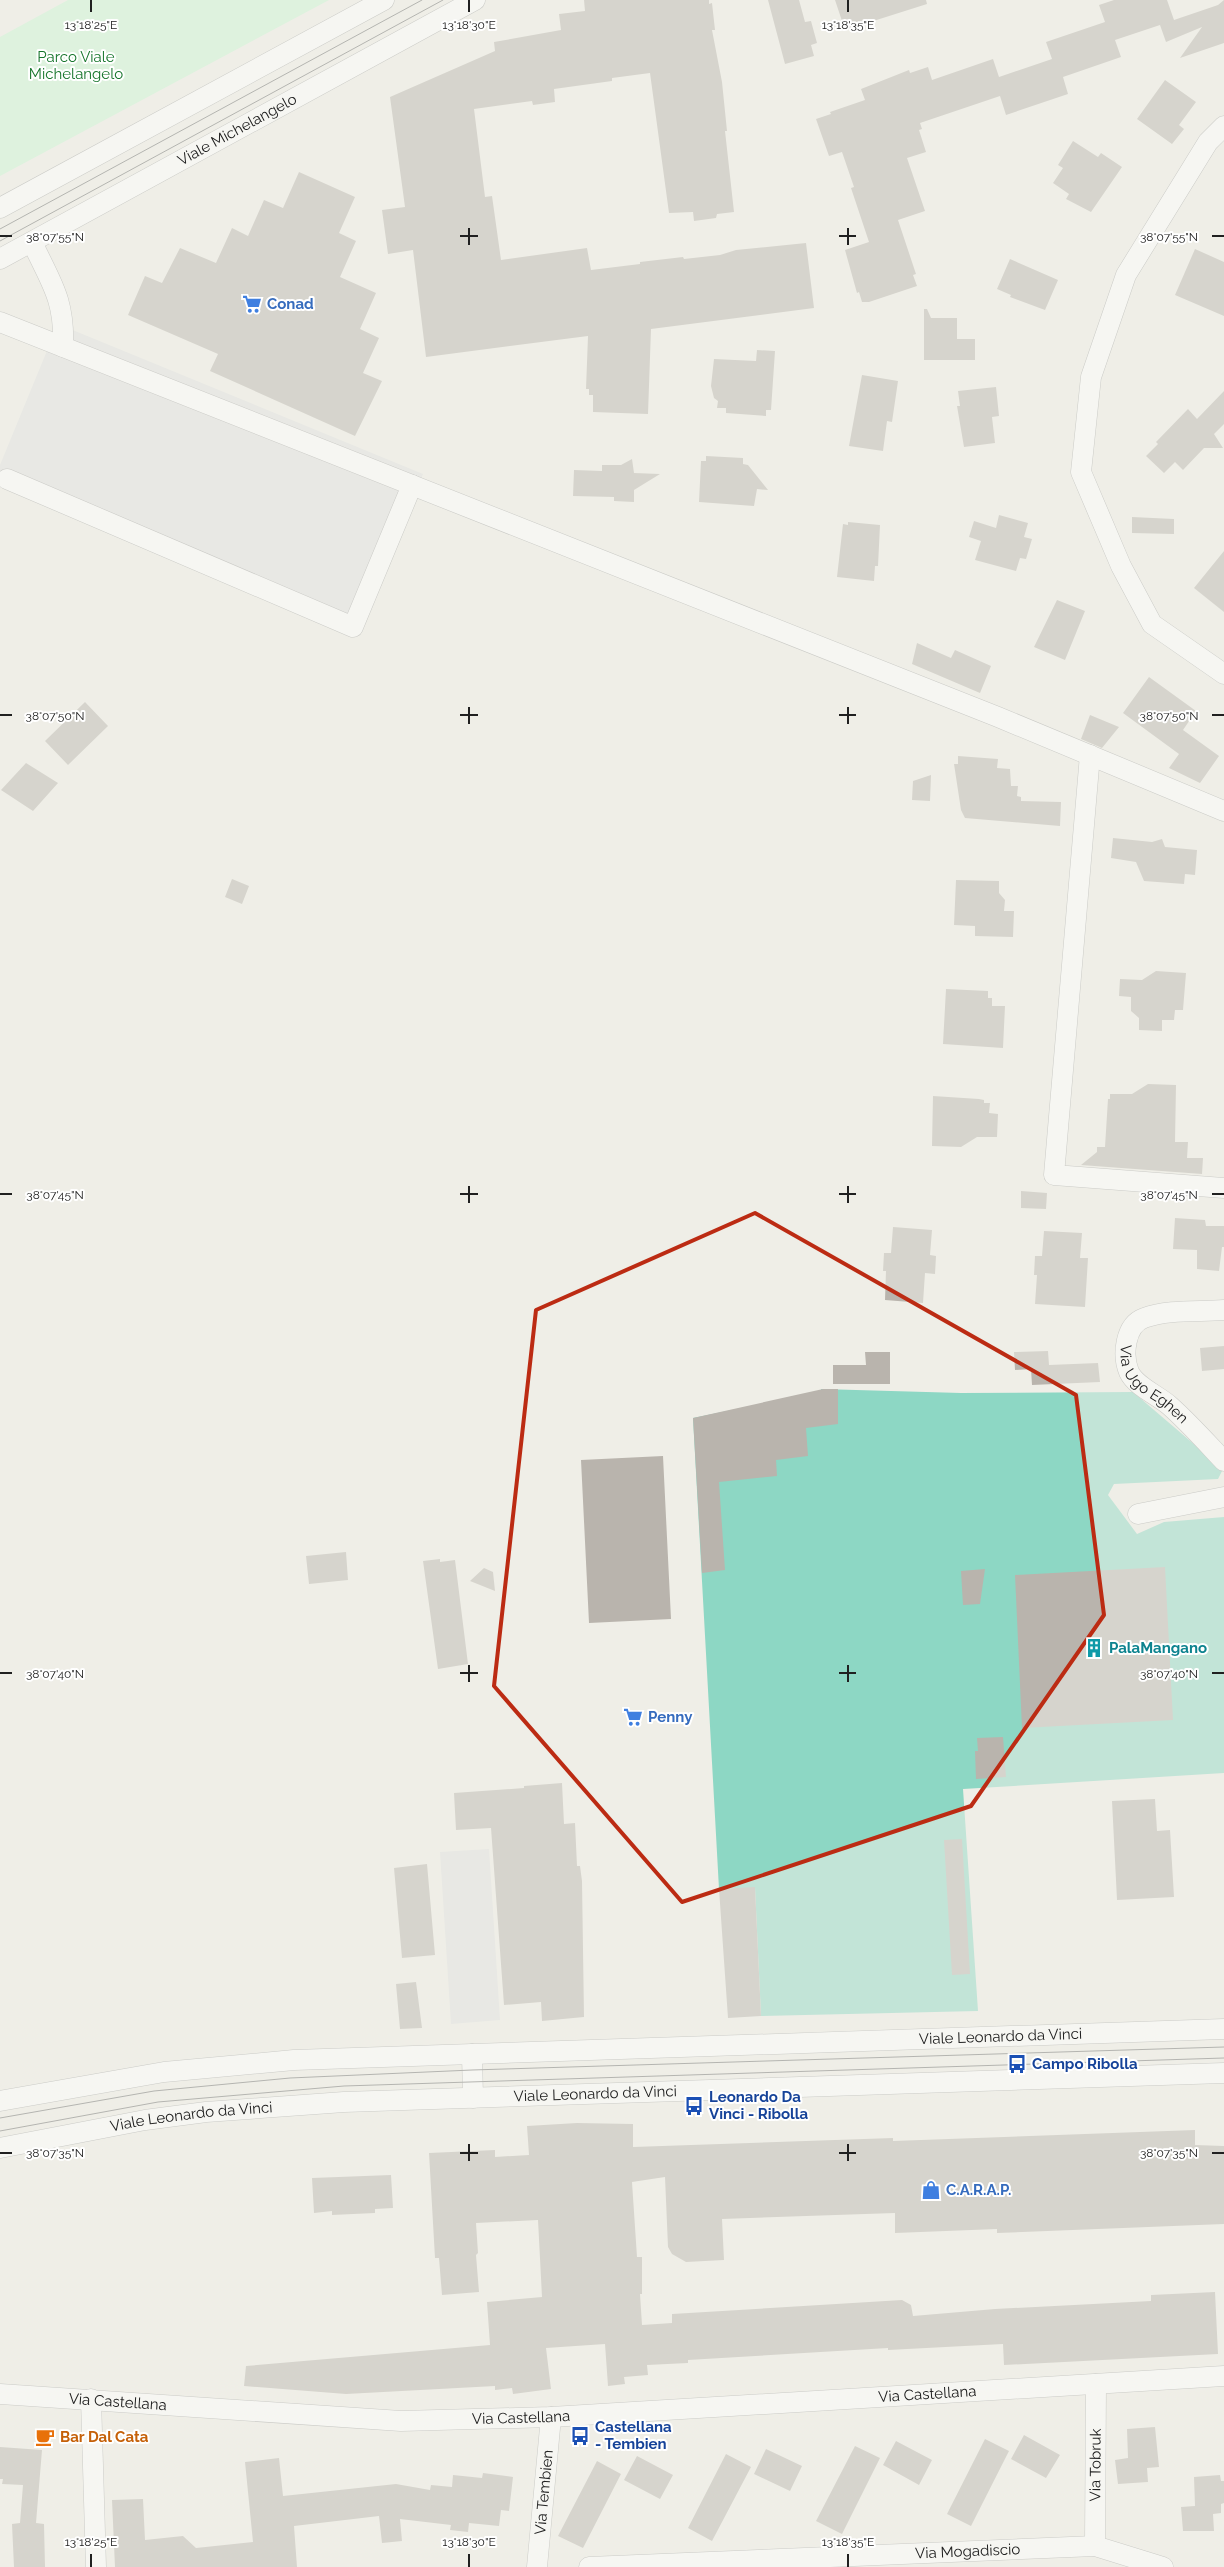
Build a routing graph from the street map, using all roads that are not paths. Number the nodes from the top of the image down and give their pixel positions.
1 (384, 0) edge
2 (474, 0) edge
3 (1224, 126) edge
4 (0, 208) edge
5 (32, 242) junction
6 (0, 259) edge
7 (0, 322) edge
8 (63, 347) junction
9 (7, 479) dead end
10 (412, 485) junction
11 (1224, 674) edge
12 (1090, 755) junction
13 (1224, 811) edge
14 (1224, 1188) edge
15 (1224, 1310) edge
16 (1224, 1460) edge
17 (1224, 1497) edge
18 (1138, 1514) dead end
19 (1224, 2029) edge
20 (472, 2054) junction
21 (1224, 2074) edge
22 (473, 2098) junction
23 (0, 2101) edge
24 (0, 2148) edge
25 (1224, 2376) edge
26 (1096, 2384) junction
27 (0, 2394) edge
28 (91, 2399) junction
29 (551, 2417) junction
30 (1095, 2546) junction
31 (96, 2567) edge
32 (537, 2567) edge
33 (589, 2567) edge
34 (1163, 2567) edge

1 - 4 street
2 - 5 street, Viale Michelangelo
3 - 11 street
5 - 6 street, Viale Michelangelo
5 - 8 street
7 - 8 street
8 - 10 street
9 - 10 street
10 - 12 street
12 - 13 street
12 - 14 street
15 - 16 street, Via Ugo Eghen
17 - 18 street
19 - 20 street, Viale Leonardo da Vinci
20 - 22 street
20 - 23 street, Viale Leonardo da Vinci
21 - 22 street, Viale Leonardo da Vinci
22 - 24 street, Viale Leonardo da Vinci
25 - 26 street, Via Castellana
26 - 29 street, Via Castellana
26 - 30 street, Via Tobruk
27 - 28 street, Via Castellana
28 - 29 street, Via Castellana
28 - 31 street
29 - 32 street, Via Tembien
30 - 33 street, Via Mogadiscio
30 - 34 street, Via Mogadiscio

